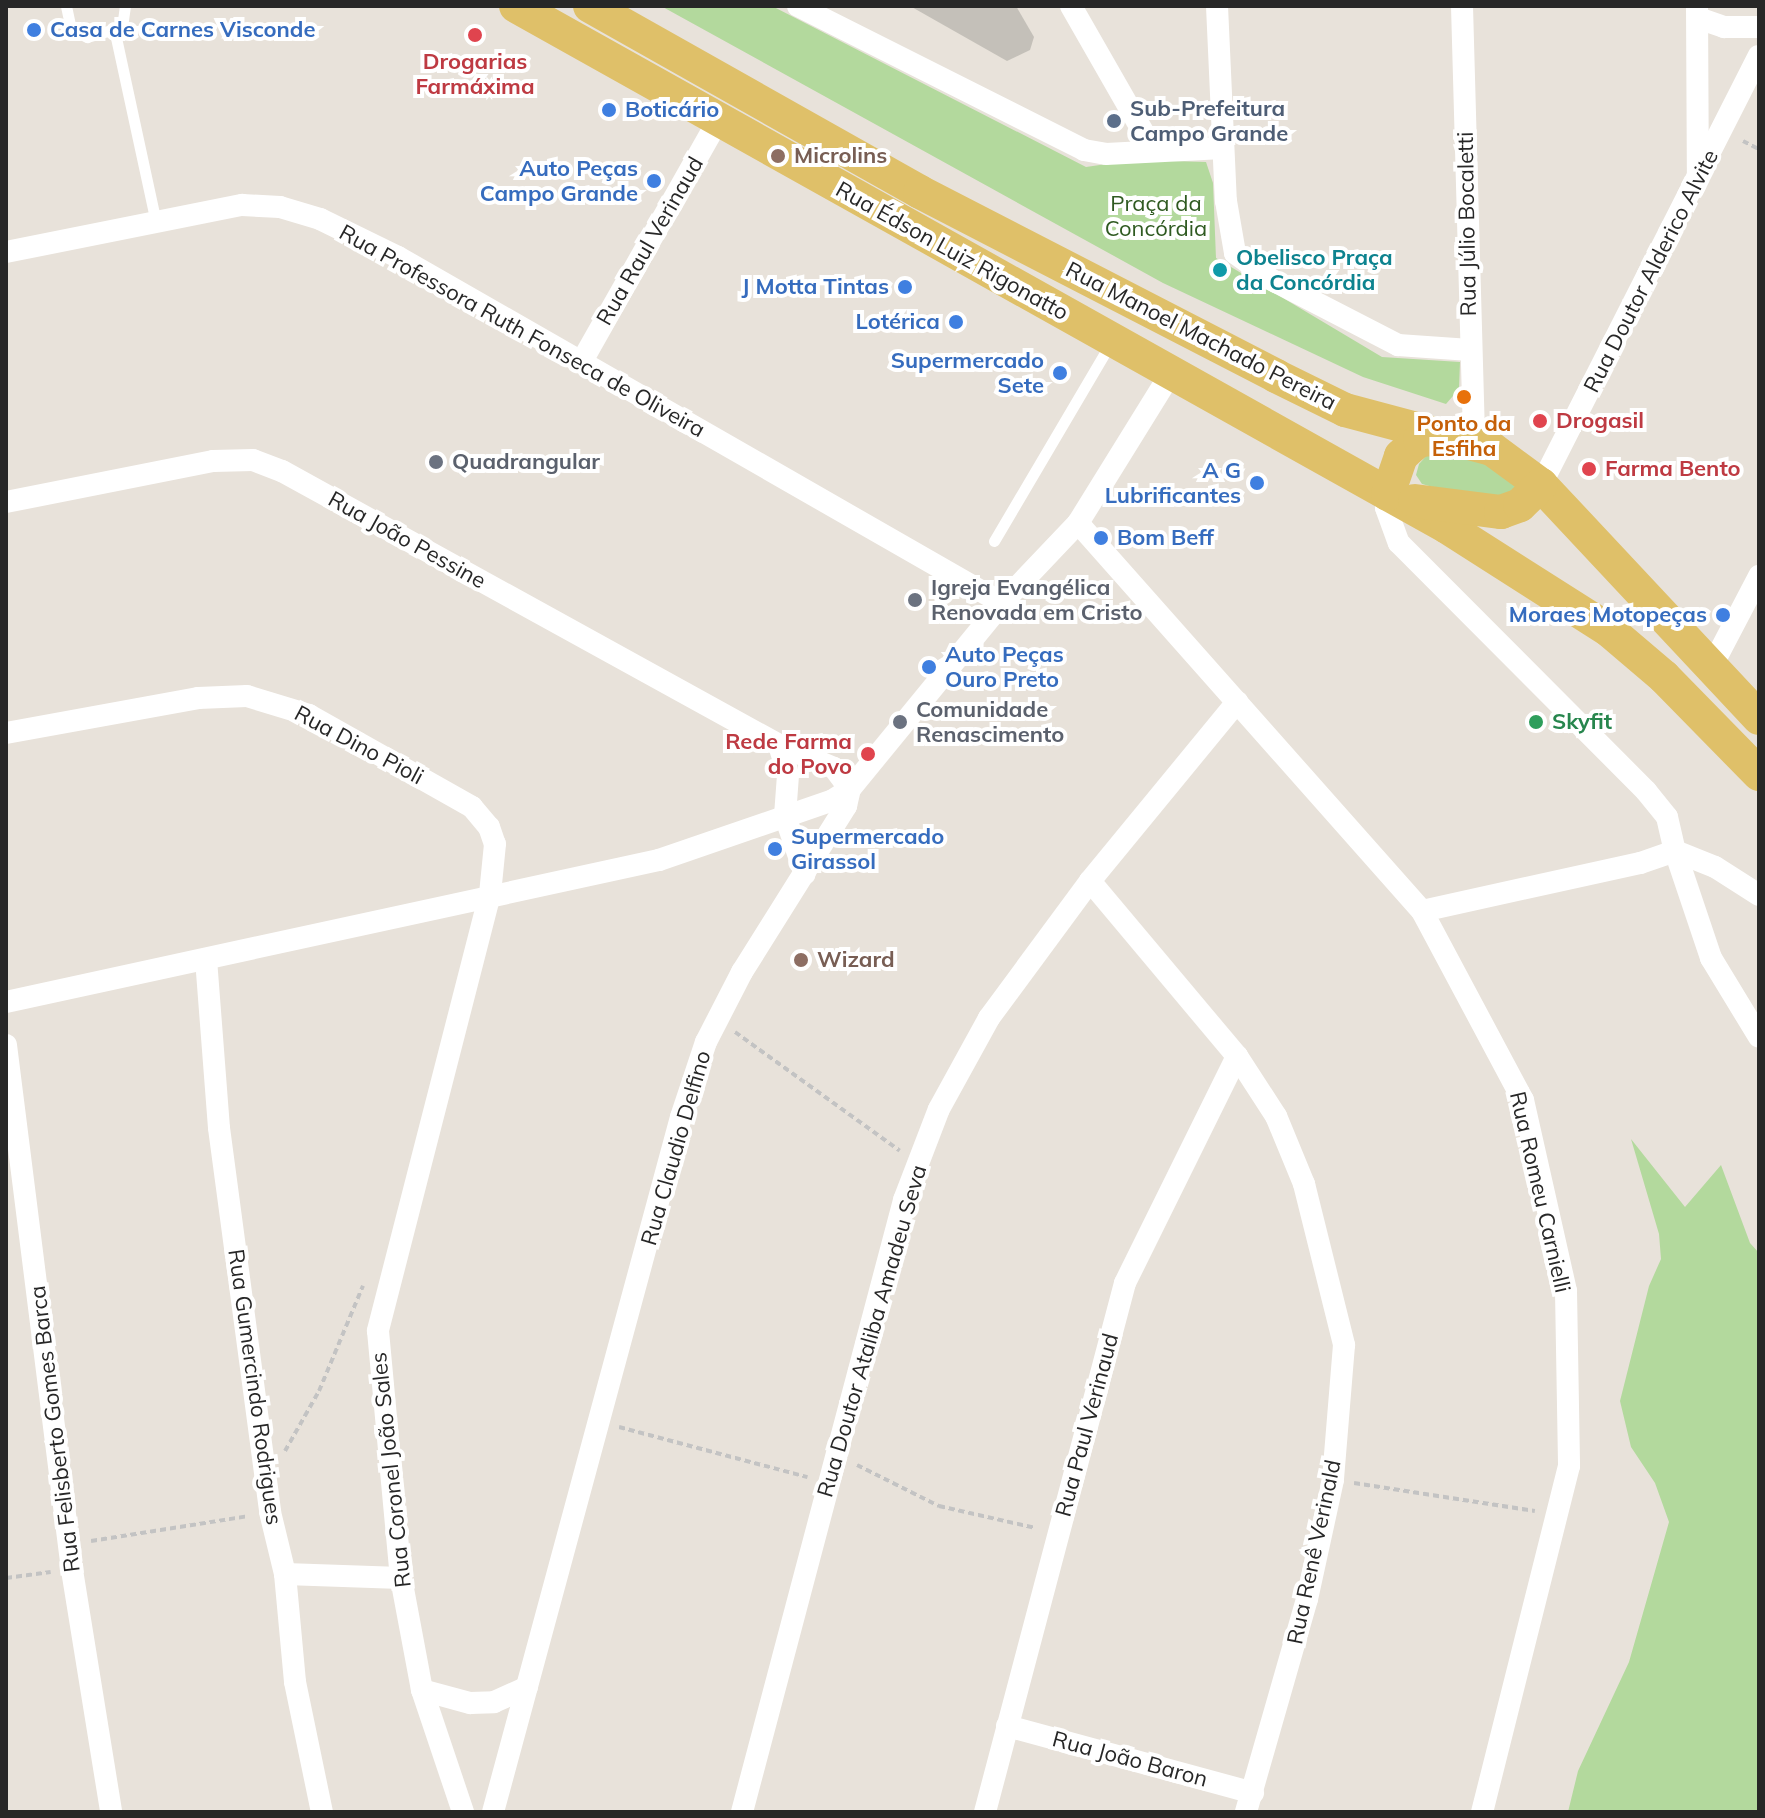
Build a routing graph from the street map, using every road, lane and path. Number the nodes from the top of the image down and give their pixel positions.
1 (66, 6) edge
2 (125, 6) edge
3 (516, 6) edge
4 (590, 6) edge
5 (798, 6) edge
6 (1071, 6) edge
7 (1217, 6) edge
8 (1462, 6) edge
9 (1697, 12) edge
10 (1759, 27) edge
11 (115, 33) junction
12 (1759, 56) edge
13 (718, 121) junction
14 (1223, 148) junction
15 (1154, 151) junction
16 (1698, 180) junction
17 (156, 222) junction
18 (6, 252) edge
19 (1112, 340) junction
20 (1230, 349) junction
21 (1470, 350) junction
22 (582, 361) junction
23 (1171, 373) junction
24 (1460, 440) junction
25 (1541, 485) junction
26 (1395, 497) junction
27 (6, 502) edge
28 (1078, 523) junction
29 (994, 541) dead end
30 (1759, 576) edge
31 (1002, 603) junction
32 (1711, 668) junction
33 (1237, 702) junction
34 (1759, 718) edge
35 (6, 733) edge
36 (779, 745) junction
37 (1759, 774) edge
38 (850, 789) junction
39 (785, 816) junction
40 (1675, 851) junction
41 (805, 874) junction
42 (1090, 881) junction
43 (490, 894) junction
44 (1759, 895) edge
45 (1422, 911) junction
46 (206, 959) junction
47 (6, 1002) edge
48 (718, 1019) junction
49 (1755, 1023) edge
50 (6, 1045) edge
51 (1237, 1056) junction
52 (918, 1164) junction
53 (372, 1273) dead end
54 (599, 1421) junction
55 (836, 1455) junction
56 (266, 1467) junction
57 (1333, 1480) junction
58 (829, 1483) junction
59 (270, 1512) junction
60 (1557, 1515) junction
61 (1058, 1534) junction
62 (70, 1544) junction
63 (72, 1570) junction
64 (285, 1574) junction
65 (6, 1578) edge
66 (401, 1578) junction
67 (527, 1687) junction
68 (422, 1690) junction
69 (1007, 1726) junction
70 (1250, 1802) edge
71 (111, 1812) edge
72 (322, 1812) edge
73 (463, 1812) edge
74 (493, 1812) edge
75 (742, 1812) edge
76 (985, 1812) edge
77 (1482, 1812) edge

1 - 11 lane
2 - 11 lane
3 - 13 main road, Rua Édson Luiz Rigonatto
4 - 20 main road, Rua Manoel Machado Pereira
5 - 15 street
6 - 15 street
7 - 14 street
8 - 21 street, Rua Júlio Bocaletti
9 - 10 street
9 - 16 street
11 - 17 lane
12 - 16 street, Rua Doutor Alderico Alvite
13 - 19 main road, Rua Édson Luiz Rigonatto
13 - 22 street, Rua Raul Verinaud
14 - 15 street
14 - 21 street
16 - 25 street, Rua Doutor Alderico Alvite
17 - 18 street, Rua Professora Ruth Fonseca de Oliveira
17 - 22 street, Rua Professora Ruth Fonseca de Oliveira
19 - 23 main road, Rua Édson Luiz Rigonatto
19 - 29 lane
20 - 23 main road
20 - 24 main road, Rua Manoel Machado Pereira
21 - 24 street, Rua Júlio Bocaletti
22 - 31 street, Rua Professora Ruth Fonseca de Oliveira
23 - 26 main road, Rua Édson Luiz Rigonatto
23 - 28 street, Rua Claudio Delfino
24 - 25 main road, Rua Manoel Machado Pereira
24 - 26 main road
25 - 26 main road
25 - 32 main road, Rua Manoel Machado Pereira
26 - 37 main road
26 - 40 street
27 - 36 street, Rua João Pessine
28 - 31 street, Rua Claudio Delfino
28 - 33 street, Rua Romeu Carnielli
30 - 32 street
31 - 38 street, Rua Claudio Delfino
32 - 34 main road, Rua Manoel Machado Pereira
33 - 42 street, Rua Doutor Ataliba Amadeu Seva
33 - 45 street, Rua Romeu Carnielli
35 - 43 street, Rua Dino Pioli
36 - 38 street, Rua João Pessine
36 - 39 street
38 - 39 street
38 - 41 street, Rua Claudio Delfino
39 - 41 street
39 - 43 street
40 - 44 street
40 - 45 street
40 - 49 street
41 - 48 street, Rua Claudio Delfino
42 - 51 street, Rua Renê Verinald
42 - 52 street, Rua Doutor Ataliba Amadeu Seva
43 - 46 street
43 - 66 street, Rua Coronel João Sales
45 - 60 street, Rua Romeu Carnielli
46 - 47 street
46 - 56 street, Rua Gumercindo Rodrigues
48 - 52 path
48 - 54 street, Rua Claudio Delfino
50 - 62 street, Rua Felisberto Gomes Barca
51 - 57 street, Rua Renê Verinald
51 - 61 street, Rua Paul Verinaud
52 - 55 street, Rua Doutor Ataliba Amadeu Seva
53 - 56 path
54 - 58 path
54 - 67 street, Rua Claudio Delfino
55 - 58 street, Rua Doutor Ataliba Amadeu Seva
55 - 61 path
56 - 59 street, Rua Gumercindo Rodrigues
57 - 60 path
57 - 70 street, Rua Renê Verinald
58 - 75 street, Rua Doutor Ataliba Amadeu Seva
59 - 62 path
59 - 64 street, Rua Gumercindo Rodrigues
60 - 77 street, Rua Romeu Carnielli
61 - 69 street, Rua Paul Verinaud
62 - 63 street, Rua Felisberto Gomes Barca
63 - 65 path
63 - 71 street, Rua Felisberto Gomes Barca
64 - 66 street
64 - 72 street, Rua Gumercindo Rodrigues
66 - 68 street, Rua Coronel João Sales
67 - 68 street
67 - 74 street, Rua Claudio Delfino
68 - 73 street, Rua Coronel João Sales
69 - 70 street, Rua João Baron
69 - 76 street, Rua Paul Verinaud

